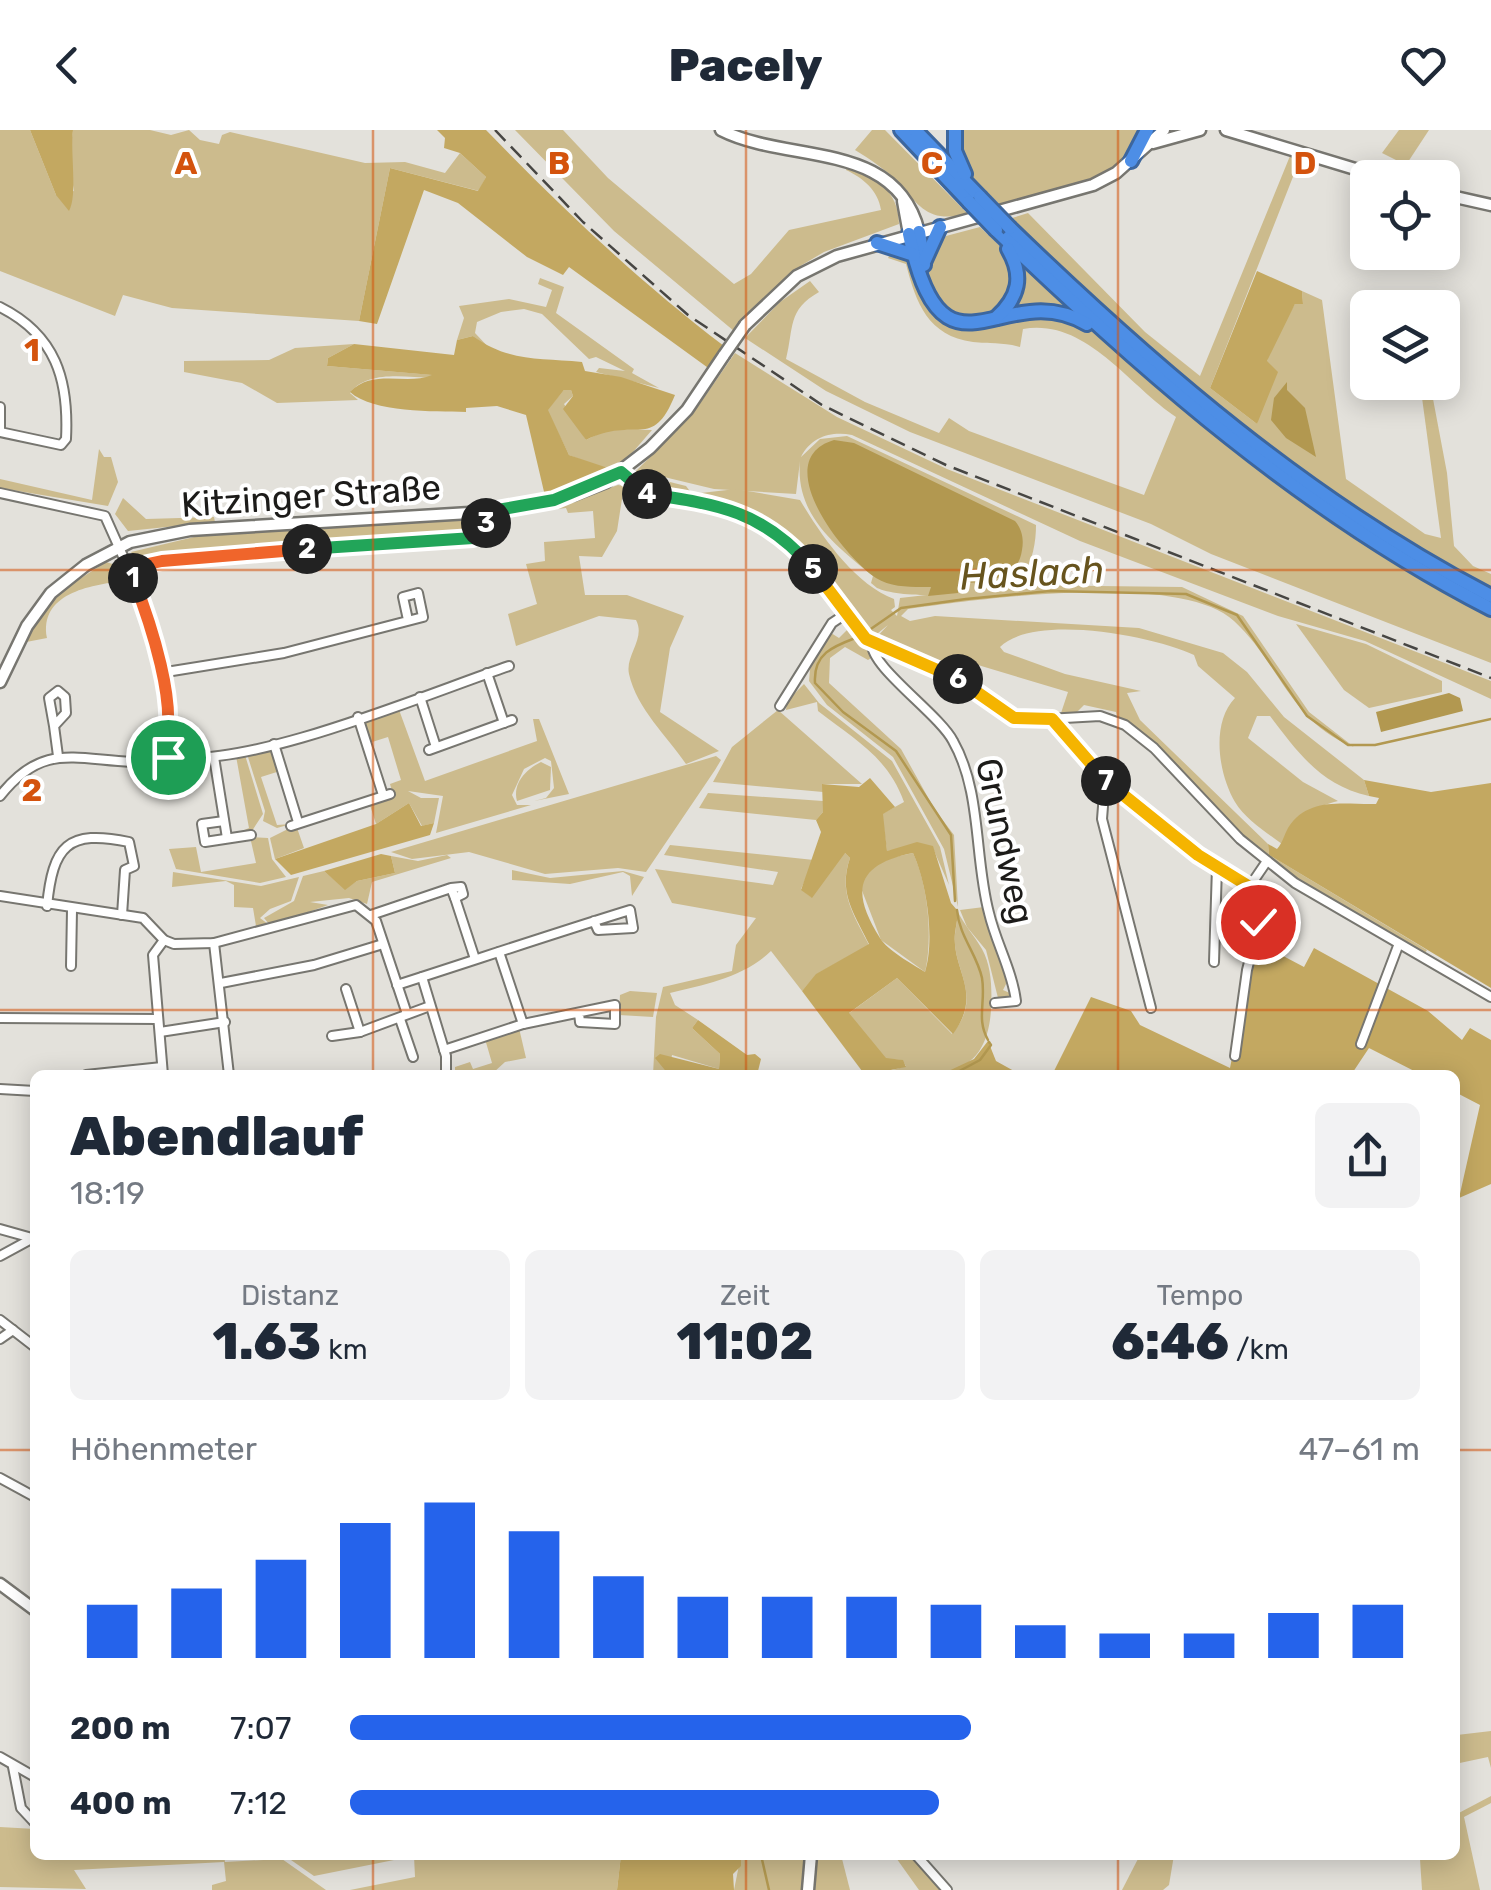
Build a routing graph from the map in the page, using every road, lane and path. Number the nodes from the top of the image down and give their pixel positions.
1 (721, 130) edge
2 (902, 130) edge
3 (915, 130) edge
4 (955, 130) edge
5 (1164, 130) edge
6 (1200, 130) edge
7 (1226, 130) edge
8 (1239, 133) edge
9 (1150, 137) edge
10 (1131, 161) joint
11 (1350, 168) edge
12 (902, 196) junction
13 (1460, 198) edge
14 (974, 200) junction
15 (1491, 204) edge
16 (914, 212) junction
17 (942, 226) junction
18 (1003, 229) junction
19 (914, 233) junction
20 (878, 244) junction
21 (919, 259) junction
22 (0, 308) edge
23 (991, 322) junction
24 (1114, 342) junction
25 (0, 407) edge
26 (0, 432) edge
27 (617, 475) junction
28 (0, 493) edge
29 (486, 512) junction
30 (120, 547) junction
31 (129, 568) junction
32 (1491, 596) edge
33 (1491, 609) edge
34 (844, 615) junction
35 (408, 620) dead end
36 (869, 641) junction
37 (509, 666) dead end
38 (160, 673) junction
39 (487, 674) junction
40 (0, 682) edge
41 (420, 697) junction
42 (780, 706) dead end
43 (358, 717) junction
44 (1052, 719) junction
45 (54, 726) dead end
46 (274, 744) junction
47 (170, 749) junction
48 (58, 756) junction
49 (214, 756) junction
50 (1104, 781) junction
51 (0, 796) edge
52 (224, 821) junction
53 (251, 835) dead end
54 (226, 838) junction
55 (1267, 862) junction
56 (1217, 867) junction
57 (1250, 886) junction
58 (0, 896) edge
59 (46, 906) junction
60 (72, 910) junction
61 (371, 914) junction
62 (122, 915) junction
63 (594, 921) junction
64 (164, 940) junction
65 (215, 944) junction
66 (383, 944) junction
67 (1398, 946) junction
68 (499, 952) junction
69 (475, 959) junction
70 (1214, 962) dead end
71 (71, 966) dead end
72 (422, 978) junction
73 (222, 983) junction
74 (397, 986) junction
75 (346, 989) dead end
76 (1491, 997) edge
77 (995, 1003) dead end
78 (430, 1006) junction
79 (1150, 1008) dead end
80 (579, 1012) junction
81 (403, 1016) junction
82 (0, 1018) edge
83 (158, 1019) junction
84 (226, 1022) junction
85 (523, 1024) junction
86 (160, 1032) junction
87 (360, 1032) junction
88 (332, 1036) dead end
89 (1361, 1044) dead end
90 (444, 1050) junction
91 (1234, 1056) dead end
92 (413, 1057) dead end
93 (162, 1070) edge
94 (229, 1070) edge
95 (446, 1070) edge
96 (0, 1089) edge
97 (30, 1091) edge
98 (0, 1230) edge
99 (30, 1236) edge
100 (30, 1239) edge
101 (0, 1256) edge
102 (0, 1320) edge
103 (13, 1330) junction
104 (0, 1339) edge
105 (30, 1343) edge
106 (0, 1478) edge
107 (30, 1494) edge
108 (0, 1584) edge
109 (30, 1606) edge
110 (0, 1757) edge
111 (13, 1767) junction
112 (30, 1775) edge
113 (30, 1817) edge
114 (811, 1860) edge
115 (920, 1860) edge
116 (808, 1890) edge
117 (947, 1890) edge

1 - 12 street
2 - 14 highway
3 - 14 highway
4 - 14 highway
5 - 9 street
6 - 9 street
7 - 8 street
8 - 11 street
9 - 10 highway
10 - 17 street, Kitzinger Straße
12 - 16 street
12 - 19 street
13 - 15 street
14 - 18 highway, bridge
16 - 17 street
16 - 19 street
17 - 19 street, Kitzinger Straße
17 - 21 highway
18 - 23 highway
18 - 24 highway
18 - 32 highway
19 - 20 street, Kitzinger Straße
19 - 21 highway
20 - 21 highway
20 - 27 street, Kitzinger Straße, bridge
21 - 23 highway
22 - 26 street
23 - 24 highway
24 - 33 highway
25 - 26 street
27 - 29 street, Kitzinger Straße
27 - 34 street
28 - 30 street
29 - 30 street, Kitzinger Straße
29 - 31 street
30 - 31 street
30 - 40 street, Kitzinger Straße
31 - 38 street
34 - 36 street
34 - 42 street
35 - 38 street
36 - 44 street
36 - 77 street, Grundweg
37 - 39 street
38 - 47 street
39 - 41 street
39 - 41 street
41 - 43 street
43 - 46 street
43 - 46 street
44 - 50 street
44 - 55 street
45 - 48 street
46 - 49 street
47 - 48 street
47 - 49 street
48 - 51 street
49 - 52 street
50 - 56 street
50 - 79 street
52 - 54 street
52 - 54 street
53 - 54 street
55 - 57 street
55 - 67 street
56 - 57 street
56 - 70 street
57 - 91 street
58 - 59 street
59 - 60 street
59 - 62 street
60 - 62 street
60 - 71 street
61 - 65 street
61 - 66 street
61 - 69 street
62 - 64 street
63 - 63 street
63 - 68 street
64 - 65 street
64 - 83 street
65 - 73 street
66 - 73 street
66 - 74 street
67 - 76 street
67 - 89 street
68 - 69 street
68 - 85 street
69 - 72 street
72 - 74 street
72 - 78 street
73 - 84 street
74 - 81 street
75 - 87 street
78 - 81 street
78 - 90 street
80 - 80 street
80 - 85 street
81 - 87 street
81 - 92 street
82 - 83 street
83 - 86 street
84 - 86 street
84 - 94 street
85 - 90 street
86 - 93 street
87 - 88 street
90 - 95 street
96 - 97 street
98 - 99 street
100 - 101 street
102 - 103 street
103 - 104 street
103 - 105 street
106 - 107 street
108 - 109 street
110 - 111 street
111 - 112 street
111 - 113 street
114 - 116 street
115 - 117 street

